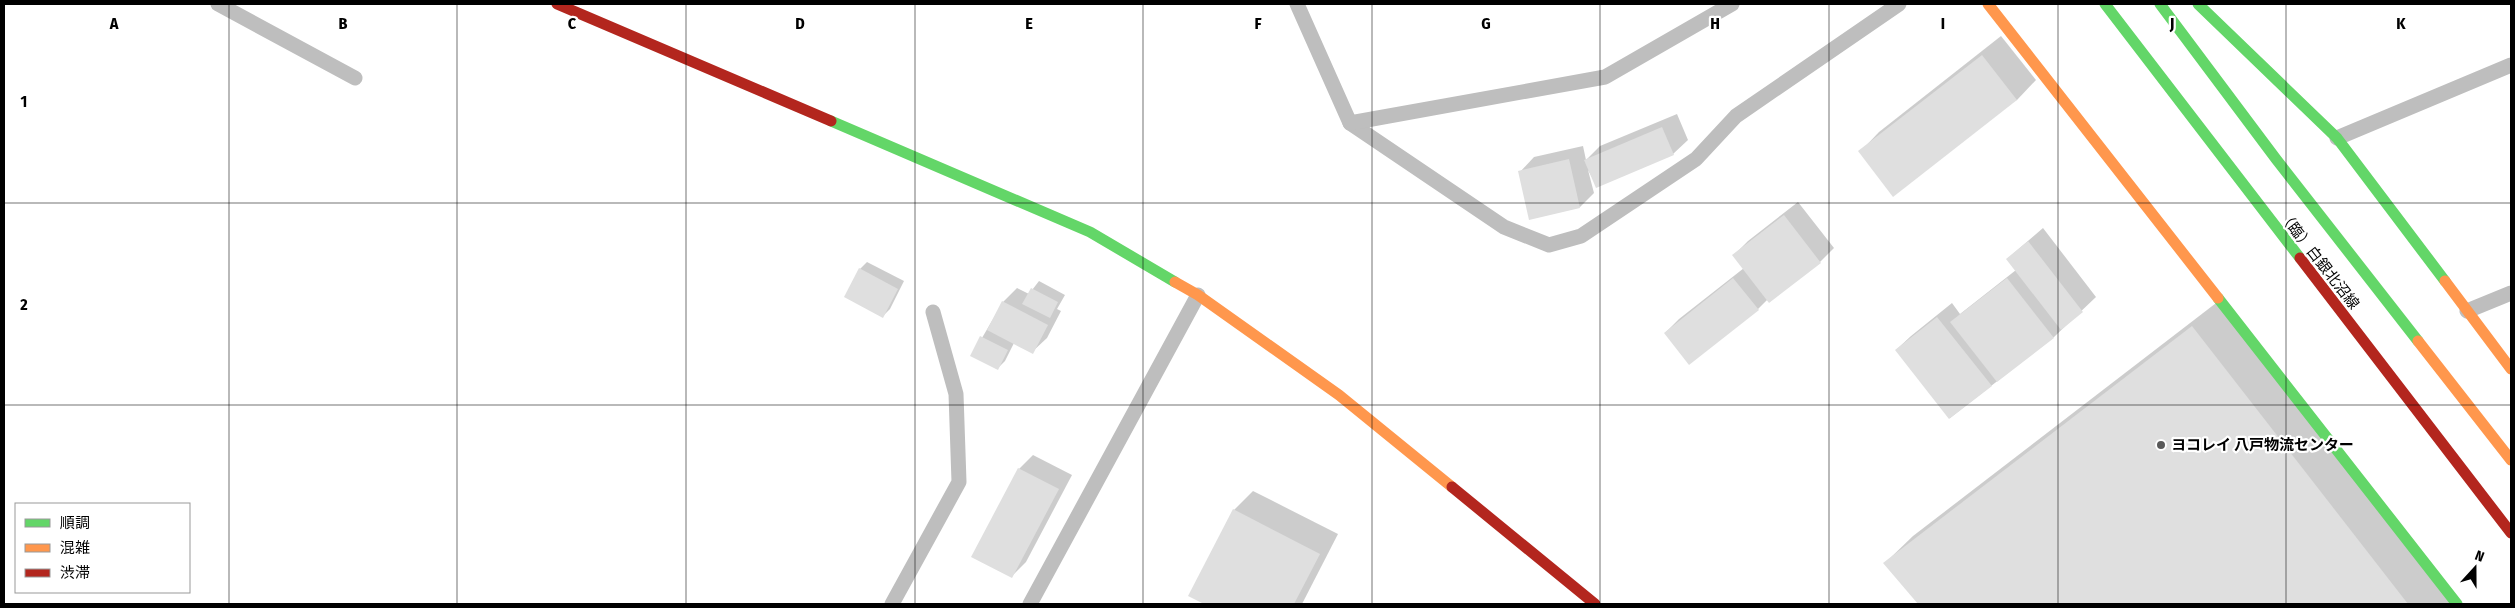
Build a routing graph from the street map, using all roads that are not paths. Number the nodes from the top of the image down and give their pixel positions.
1 (218, 4) edge
2 (556, 4) edge
3 (1297, 4) edge
4 (1732, 4) edge
5 (1899, 4) edge
6 (1988, 4) edge
7 (2105, 4) edge
8 (2160, 4) edge
9 (2198, 4) edge
10 (2511, 66) edge
11 (355, 78) dead end
12 (1350, 123) junction
13 (2337, 138) junction
14 (2511, 293) edge
15 (1198, 295) junction
16 (2467, 311) junction
17 (933, 312) dead end
18 (2511, 369) edge
19 (2511, 460) edge
20 (2511, 533) edge
21 (892, 604) edge
22 (1030, 604) edge
23 (1595, 604) edge
24 (2457, 604) edge

1 - 11 lane
2 - 15 street
3 - 12 lane
4 - 12 lane
5 - 12 lane
6 - 24 street
7 - 20 street, （臨）白銀北沼線
8 - 19 street, （臨）白銀北沼線
9 - 13 street
10 - 13 lane
13 - 16 street
14 - 16 lane
15 - 22 lane
15 - 23 street
16 - 18 street
17 - 21 lane

